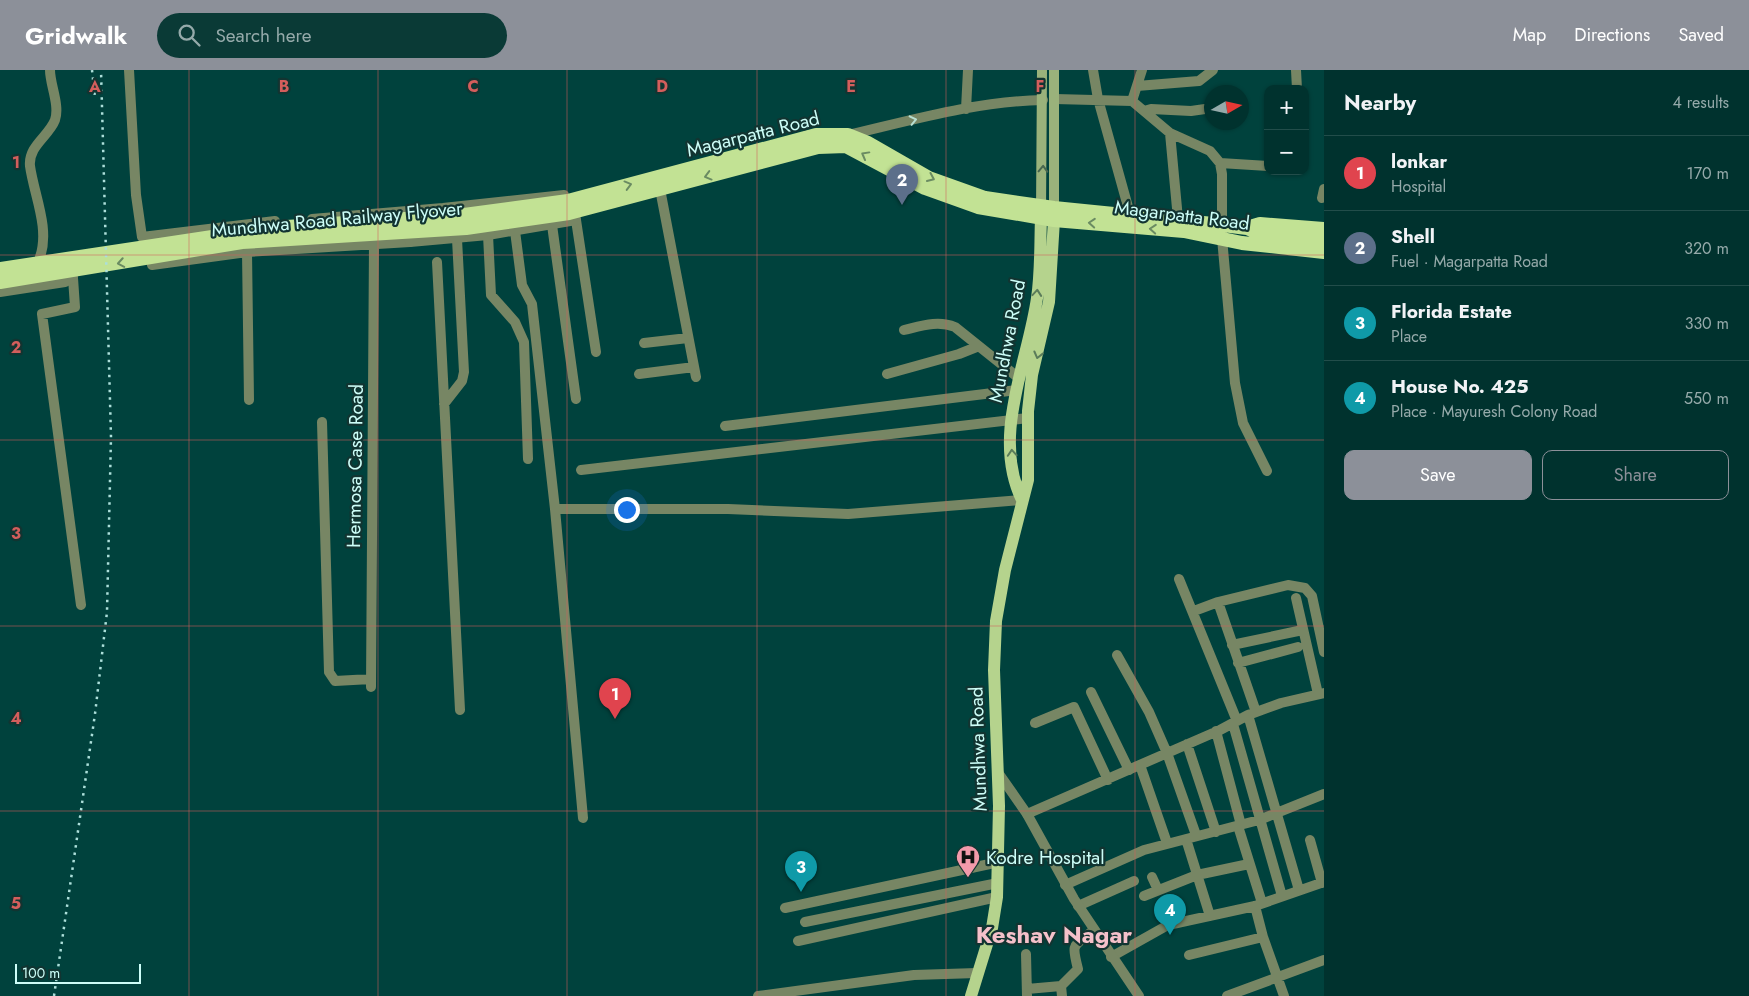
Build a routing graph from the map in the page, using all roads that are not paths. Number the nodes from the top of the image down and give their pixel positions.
1 (50, 70) edge
2 (129, 70) edge
3 (968, 70) edge
4 (1042, 70) edge
5 (1054, 70) edge
6 (1093, 70) edge
7 (1142, 70) edge
8 (1213, 70) edge
9 (1296, 70) edge
10 (1297, 85) edge
11 (1137, 86) junction
12 (1055, 99) junction
13 (1098, 99) junction
14 (1043, 100) junction
15 (1132, 101) junction
16 (966, 109) junction
17 (1204, 109) edge
18 (1144, 111) junction
19 (1170, 134) junction
20 (848, 135) junction
21 (1220, 163) junction
22 (1264, 166) edge
23 (660, 190) junction
24 (576, 209) junction
25 (408, 211) junction
26 (1048, 213) junction
27 (1130, 214) junction
28 (1178, 219) junction
29 (552, 225) junction
30 (1324, 229) edge
31 (515, 230) junction
32 (1223, 231) junction
33 (488, 235) junction
34 (457, 239) junction
35 (1324, 240) edge
36 (410, 242) junction
37 (374, 244) junction
38 (1306, 244) junction
39 (247, 252) junction
40 (1324, 252) edge
41 (40, 257) junction
42 (1324, 260) edge
43 (437, 262) dead end
44 (0, 263) edge
45 (152, 265) dead end
46 (0, 270) edge
47 (73, 278) junction
48 (0, 282) edge
49 (0, 292) edge
50 (904, 330) dead end
51 (688, 338) junction
52 (644, 343) dead end
53 (979, 346) junction
54 (596, 352) dead end
55 (639, 374) dead end
56 (887, 374) dead end
57 (1018, 384) junction
58 (576, 399) dead end
59 (249, 400) dead end
60 (444, 404) junction
61 (1028, 418) junction
62 (1012, 420) junction
63 (322, 422) dead end
64 (724, 426) dead end
65 (528, 459) dead end
66 (582, 470) dead end
67 (1267, 471) dead end
68 (1022, 500) junction
69 (555, 509) junction
70 (1178, 579) dead end
71 (1296, 598) dead end
72 (1218, 602) junction
73 (81, 605) dead end
74 (1194, 611) junction
75 (1298, 631) dead end
76 (1232, 645) junction
77 (1298, 647) dead end
78 (1324, 652) edge
79 (1117, 655) dead end
80 (1238, 663) junction
81 (1091, 692) dead end
82 (1321, 693) edge
83 (460, 710) dead end
84 (1252, 714) junction
85 (1235, 722) junction
86 (1035, 723) dead end
87 (1216, 732) junction
88 (1187, 744) junction
89 (1167, 753) junction
90 (1140, 765) junction
91 (996, 770) junction
92 (1129, 770) junction
93 (1108, 780) junction
94 (1324, 794) edge
95 (1278, 812) junction
96 (1027, 814) junction
97 (583, 818) dead end
98 (1259, 820) junction
99 (1240, 825) junction
100 (1216, 832) junction
101 (1191, 837) junction
102 (1310, 840) dead end
103 (1167, 843) junction
104 (999, 862) junction
105 (1249, 864) junction
106 (1197, 875) junction
107 (1152, 877) dead end
108 (1134, 881) dead end
109 (998, 883) junction
110 (1323, 883) edge
111 (1065, 885) junction
112 (1158, 890) junction
113 (1299, 890) junction
114 (1144, 896) dead end
115 (1282, 896) junction
116 (997, 897) junction
117 (1258, 905) junction
118 (1078, 906) junction
119 (785, 908) dead end
120 (1210, 916) junction
121 (805, 922) dead end
122 (1094, 930) junction
123 (1263, 937) junction
124 (798, 941) dead end
125 (1026, 954) dead end
126 (1189, 955) dead end
127 (1112, 957) junction
128 (1324, 961) edge
129 (978, 973) junction
130 (1276, 977) junction
131 (1061, 991) edge
132 (1027, 992) edge
133 (758, 996) edge
134 (971, 996) edge
135 (1139, 996) edge
136 (1227, 996) edge
137 (1284, 996) edge

1 - 41 street
2 - 25 street
3 - 16 street
4 - 14 main road, Mundhwa Road
5 - 12 main road
6 - 13 street
7 - 11 street
8 - 11 street
9 - 10 street
11 - 15 street
12 - 13 street
12 - 26 main road
13 - 15 street
13 - 27 street
14 - 16 street
26 -> 14 main road, Mundhwa Road
15 - 18 street
20 -> 16 street
17 - 18 street
18 - 19 street
19 - 21 street
19 - 28 street
24 -> 20 highway, Magarpatta Road
20 -> 26 highway, Magarpatta Road
21 - 22 street
21 - 32 street
23 - 24 highway, Magarpatta Road
26 -> 23 highway, Magarpatta Road
23 - 51 street
24 - 25 street
24 - 29 street
24 - 46 highway, Mundhwa Road Railway Flyover
24 -> 48 highway, Mundhwa Road Railway Flyover
24 - 54 street
25 - 36 street
26 - 27 highway, Magarpatta Road
32 -> 26 highway, Magarpatta Road
57 -> 26 main road, Mundhwa Road
26 -> 61 main road, Mundhwa Road
27 - 28 highway, Magarpatta Road
28 - 32 highway, Magarpatta Road
29 - 31 street
29 - 58 street
30 - 38 highway
31 - 33 street
31 - 69 street
32 - 38 highway
32 - 38 highway, Magarpatta Road
32 - 67 street
33 - 34 street
33 - 65 street
34 - 36 street
34 - 60 street
35 - 38 highway
36 - 37 street
37 - 39 street
37 - 63 street, Hermosa Case Road
38 - 40 highway
38 - 42 highway
39 - 45 street
39 - 59 street
41 - 44 street
41 - 47 street
43 - 60 street
47 - 49 street
47 - 73 street
50 - 53 street
51 - 52 street
51 - 55 street
53 - 56 street
53 - 57 street
57 - 62 main road, Mundhwa Road
57 - 64 street
60 - 83 street
61 - 62 street
61 - 68 main road, Mundhwa Road
62 - 66 street
68 -> 62 main road, Mundhwa Road
68 - 69 street
68 - 91 main road, Mundhwa Road
69 - 97 street
70 - 74 street
71 - 82 street
72 - 74 street
72 - 76 street
72 - 78 street
74 - 85 street
75 - 76 street
76 - 80 street
77 - 80 street
79 - 89 street
80 - 84 street
81 - 92 street
82 - 84 street
84 - 85 street
84 - 95 street
85 - 87 street
85 - 98 street
86 - 93 street
87 - 88 street
87 - 99 street
88 - 89 street
88 - 100 street
89 - 90 street
89 - 101 street
90 - 92 street
90 - 103 street
91 - 96 street
91 - 104 main road, Mundhwa Road
92 - 93 street
93 - 96 street
94 - 95 street
95 - 98 street
95 - 113 street
96 - 111 street
98 - 99 street
98 - 115 street
99 - 100 street
99 - 105 street
100 - 101 street
101 - 103 street
101 - 106 street
102 - 110 street
103 - 111 street
104 - 109 main road, Mundhwa Road
104 - 119 street
105 - 106 street
105 - 117 street
106 - 112 street
106 - 120 street
107 - 112 street
108 - 118 street
109 - 116 main road, Mundhwa Road
109 - 121 street
110 - 113 street
111 - 118 street
112 - 114 street
113 - 115 street
115 - 117 street
116 - 124 street
116 - 129 main road, Mundhwa Road
117 - 120 street
117 - 123 street
118 - 122 street
120 - 127 street
122 - 127 street
122 - 131 street
123 - 126 street
123 - 130 street
125 - 132 street
127 - 135 street
128 - 130 street
129 - 133 street
129 - 134 main road, Mundhwa Road
130 - 136 street
130 - 137 street
131 - 132 street

